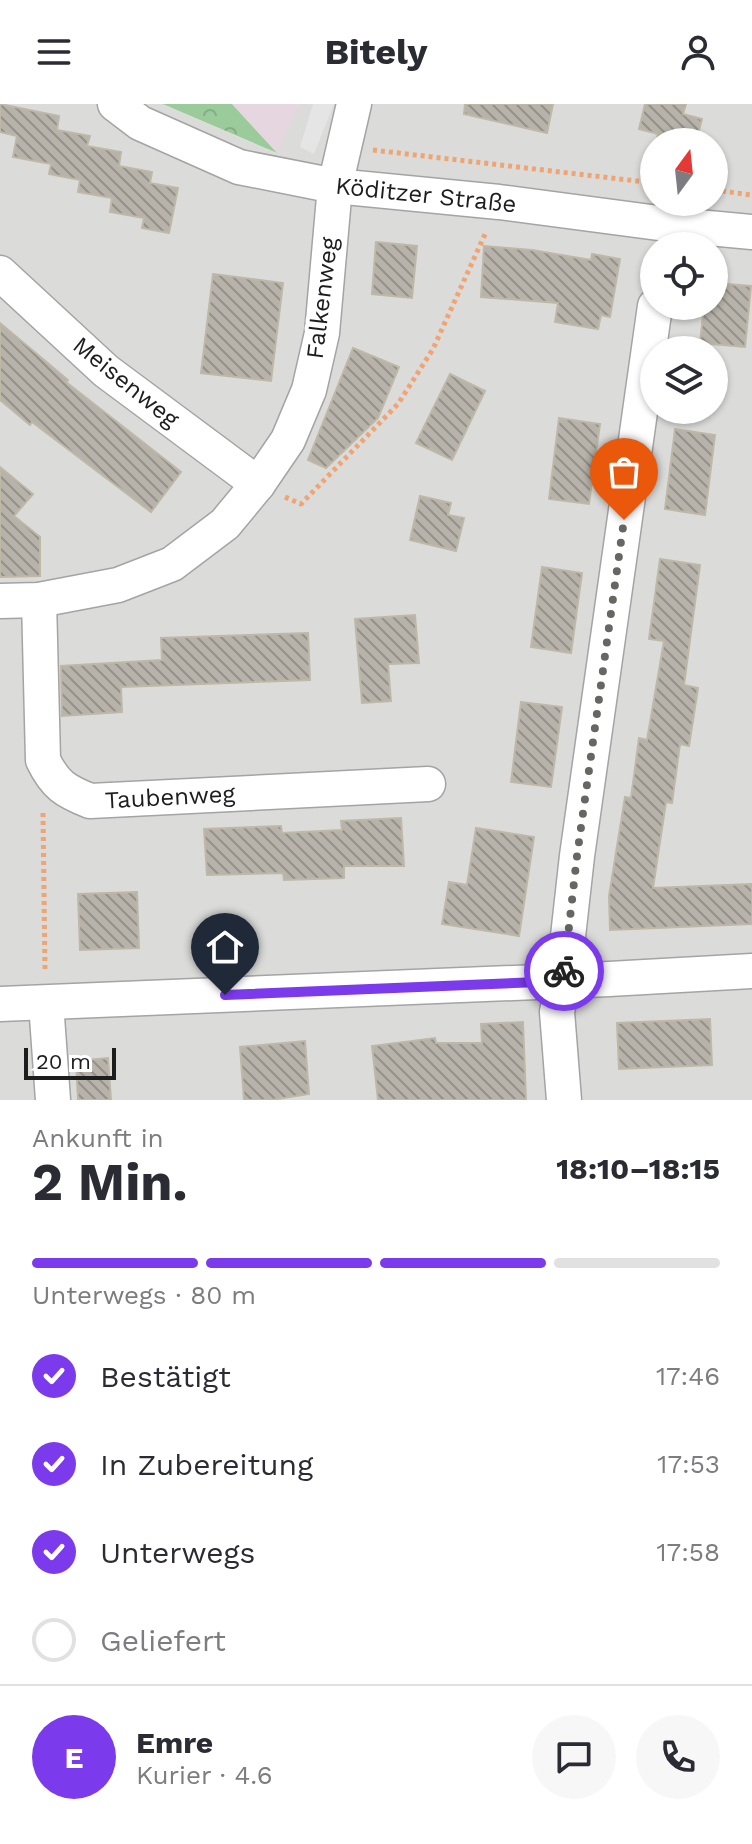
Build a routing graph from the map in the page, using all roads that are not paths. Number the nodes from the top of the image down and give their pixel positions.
1 (115, 104) edge
2 (354, 104) edge
3 (335, 186) junction
4 (650, 232) edge
5 (752, 232) edge
6 (728, 233) edge
7 (0, 273) edge
8 (653, 320) edge
9 (258, 484) junction
10 (39, 600) junction
11 (0, 601) edge
12 (428, 784) dead end
13 (752, 971) edge
14 (563, 981) junction
15 (46, 1003) junction
16 (0, 1004) edge
17 (53, 1100) edge
18 (564, 1100) edge

1 - 3 street, Köditzer Straße
2 - 3 street, Falkenweg
3 - 4 street, Köditzer Straße
3 - 9 street, Falkenweg
5 - 6 street, Köditzer Straße
7 - 9 street, Meisenweg
8 - 14 street
9 - 10 street, Falkenweg
10 - 11 street, Falkenweg
10 - 12 street, Taubenweg
13 - 14 street
14 - 15 street
14 - 18 street
15 - 16 street
15 - 17 street

